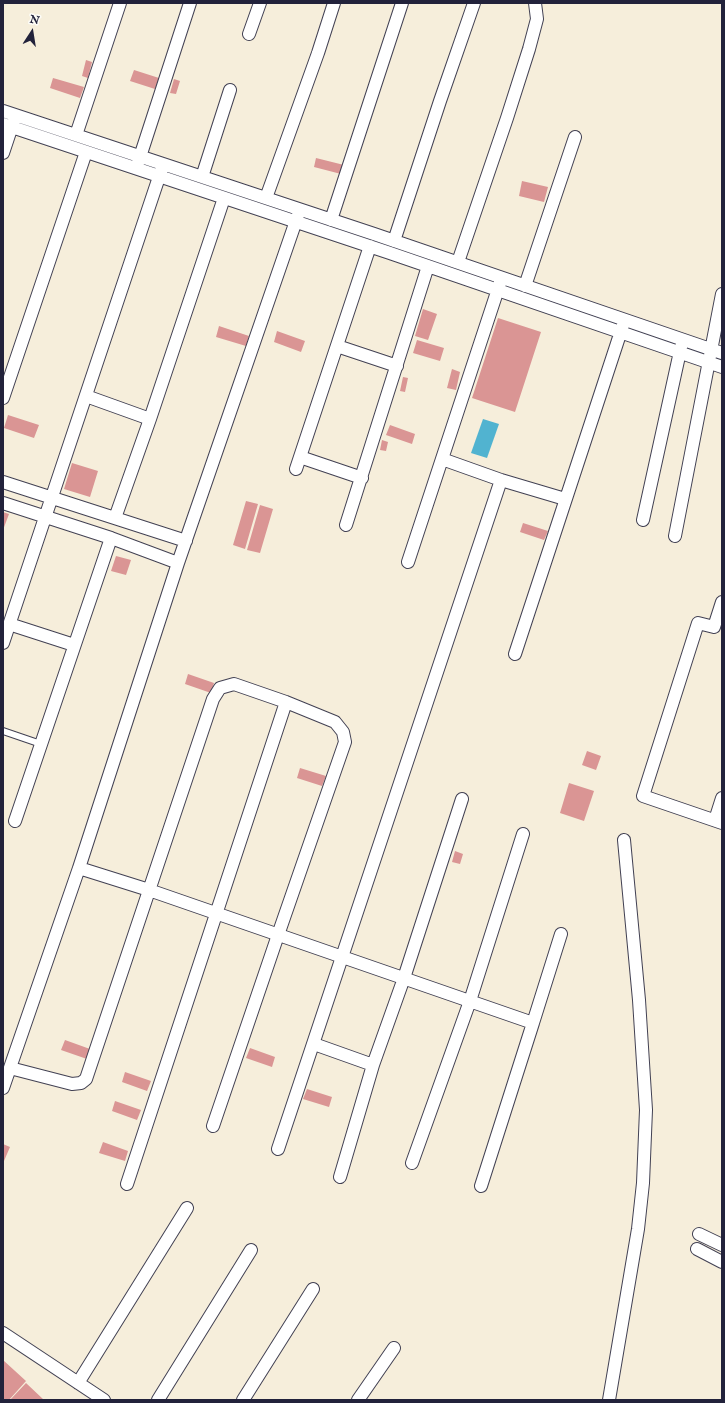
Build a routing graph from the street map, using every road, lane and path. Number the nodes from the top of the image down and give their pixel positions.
1 (120, 3) edge
2 (190, 3) edge
3 (260, 3) edge
4 (334, 3) edge
5 (402, 3) edge
6 (474, 3) edge
7 (535, 3) edge
8 (249, 34) dead end
9 (230, 90) dead end
10 (3, 111) edge
11 (16, 115) junction
12 (7, 126) edge
13 (76, 135) junction
14 (574, 137) dead end
15 (86, 152) junction
16 (3, 153) edge
17 (140, 156) junction
18 (163, 164) junction
19 (136, 168) junction
20 (159, 176) junction
21 (202, 177) junction
22 (224, 198) junction
23 (266, 198) junction
24 (300, 209) junction
25 (331, 220) junction
26 (296, 222) junction
27 (394, 241) junction
28 (370, 246) junction
29 (458, 262) junction
30 (428, 266) junction
31 (502, 278) junction
32 (525, 286) junction
33 (498, 290) junction
34 (722, 294) edge
35 (625, 320) junction
36 (621, 332) junction
37 (683, 340) junction
38 (337, 346) junction
39 (717, 352) edge
40 (679, 353) junction
41 (709, 362) junction
42 (397, 366) junction
43 (722, 367) edge
44 (86, 396) junction
45 (3, 398) edge
46 (150, 419) junction
47 (300, 457) junction
48 (442, 459) junction
49 (296, 469) dead end
50 (362, 478) junction
51 (501, 480) junction
52 (3, 482) edge
53 (52, 498) junction
54 (565, 499) junction
55 (3, 503) edge
56 (44, 517) junction
57 (115, 518) junction
58 (643, 520) dead end
59 (346, 525) dead end
60 (675, 536) dead end
61 (111, 538) junction
62 (186, 542) junction
63 (408, 562) dead end
64 (178, 563) junction
65 (722, 602) edge
66 (9, 624) junction
67 (718, 629) edge
68 (3, 643) edge
69 (74, 645) junction
70 (515, 654) dead end
71 (286, 702) junction
72 (3, 731) edge
73 (40, 744) junction
74 (722, 798) edge
75 (462, 799) dead end
76 (15, 820) dead end
77 (718, 822) edge
78 (523, 834) dead end
79 (624, 840) dead end
80 (79, 868) junction
81 (149, 890) junction
82 (216, 914) junction
83 (561, 934) dead end
84 (278, 935) junction
85 (343, 957) junction
86 (404, 978) junction
87 (470, 1001) junction
88 (533, 1023) junction
89 (314, 1044) junction
90 (374, 1065) junction
91 (10, 1068) junction
92 (3, 1088) edge
93 (213, 1126) dead end
94 (278, 1149) dead end
95 (412, 1163) dead end
96 (340, 1177) dead end
97 (127, 1184) dead end
98 (481, 1186) dead end
99 (187, 1208) dead end
100 (699, 1234) dead end
101 (722, 1245) edge
102 (697, 1249) dead end
103 (251, 1250) dead end
104 (722, 1262) edge
105 (313, 1289) dead end
106 (3, 1333) edge
107 (394, 1348) dead end
108 (78, 1383) junction
109 (104, 1400) edge
110 (158, 1400) edge
111 (243, 1400) edge
112 (358, 1400) edge
113 (609, 1400) edge

1 - 13 street
2 - 17 street
3 - 8 street
4 - 23 street
5 - 25 street
6 - 27 street
7 - 29 street
9 - 21 street
10 - 11 street
11 - 12 street
11 - 13 street
12 - 15 street
12 - 16 street
13 - 17 street
14 - 32 street
15 - 19 street
15 - 45 street
17 - 18 street
17 - 19 street
18 - 20 street
18 - 21 street
19 - 20 street
20 - 22 street
20 - 44 street
21 - 23 street
22 - 26 street
22 - 46 street
23 - 24 street
24 - 25 street
24 - 26 street
25 - 27 street
26 - 28 street
26 - 62 street
27 - 29 street
28 - 30 street
28 - 38 street
29 - 31 street
30 - 33 street
30 - 42 street
31 - 32 street
31 - 33 street
32 - 35 street
33 - 36 street
33 - 48 street
34 - 39 street
35 - 36 street
35 - 37 street
36 - 40 street
36 - 54 street
37 - 39 street
37 - 40 street
38 - 42 street
38 - 47 street
39 - 41 street
40 - 41 street
40 - 58 street
41 - 43 street
41 - 60 street
42 - 50 street
44 - 46 street
44 - 53 street
46 - 57 street
47 - 49 street
47 - 50 street
48 - 51 street
48 - 63 street
50 - 59 street
51 - 54 street
51 - 85 street
52 - 53 street
53 - 56 street
53 - 57 street
54 - 70 street
55 - 56 street
56 - 61 street
56 - 66 street
57 - 62 street
61 - 64 street
61 - 69 street
62 - 64 street
64 - 80 street
65 - 67 street
66 - 68 street
66 - 69 street
67 - 77 street
69 - 73 street
71 - 81 street
71 - 82 street
71 - 84 street
72 - 73 lane
73 - 76 street
74 - 77 street
75 - 86 street
78 - 87 street
79 - 113 street
80 - 81 street
80 - 91 street
81 - 82 street
81 - 91 street
82 - 84 street
82 - 97 street
83 - 88 street
84 - 85 street
84 - 93 street
85 - 86 street
85 - 89 street
86 - 87 street
86 - 90 street
87 - 88 street
87 - 95 street
88 - 98 street
89 - 90 street
89 - 94 street
90 - 96 street
91 - 92 street
99 - 108 street
100 - 101 street
102 - 104 street
103 - 110 street
105 - 111 street
106 - 108 street
107 - 112 street
108 - 109 street

